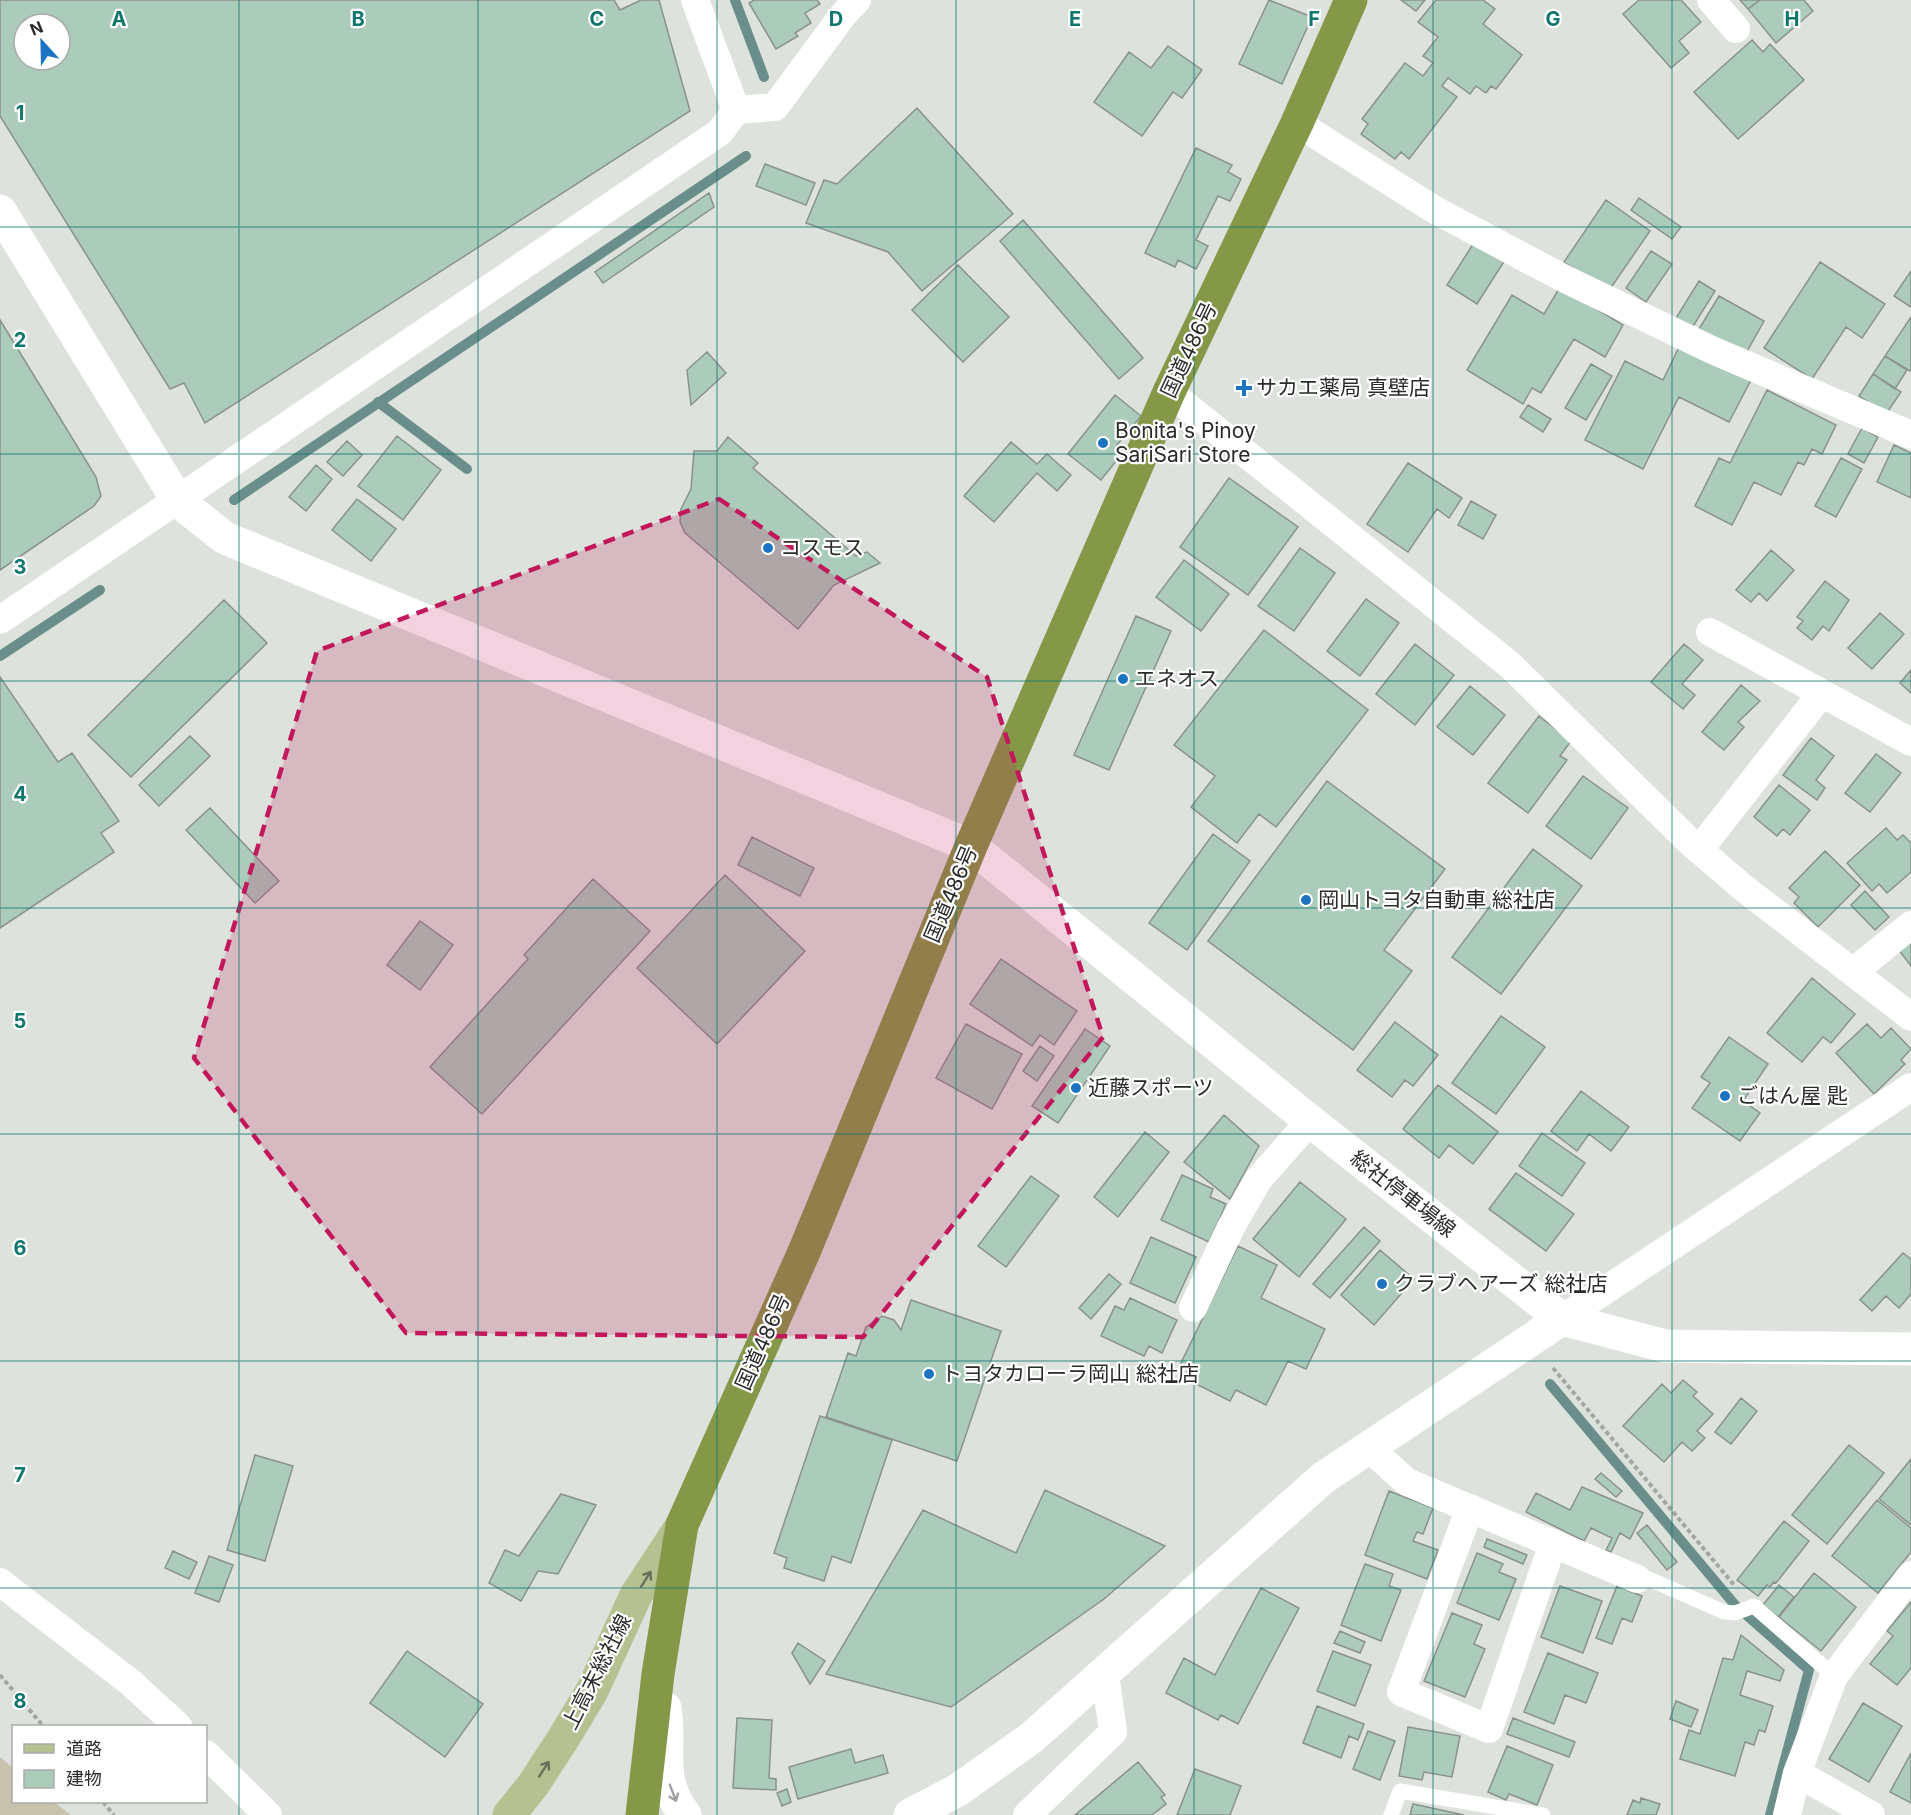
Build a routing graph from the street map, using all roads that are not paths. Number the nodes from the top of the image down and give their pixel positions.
1 (695, 0) edge
2 (857, 0) edge
3 (1351, 0) edge
4 (1711, 0) edge
5 (1736, 29) dead end
6 (736, 110) junction
7 (1297, 123) junction
8 (0, 211) edge
9 (1169, 392) junction
10 (1911, 435) edge
11 (178, 501) junction
12 (0, 620) edge
13 (1710, 632) dead end
14 (1822, 693) junction
15 (1911, 742) edge
16 (971, 846) junction
17 (1699, 850) junction
18 (1911, 925) edge
19 (1853, 972) junction
20 (1911, 1017) edge
21 (1911, 1087) edge
22 (1310, 1121) junction
23 (1193, 1308) dead end
24 (1562, 1319) junction
25 (1911, 1348) edge
26 (1369, 1448) junction
27 (1470, 1508) junction
28 (681, 1525) junction
29 (1553, 1543) junction
30 (1910, 1576) edge
31 (1637, 1579) joint
32 (0, 1582) edge
33 (658, 1674) junction
34 (1104, 1674) junction
35 (1834, 1676) junction
36 (177, 1725) edge
37 (207, 1755) edge
38 (1797, 1773) junction
39 (268, 1815) edge
40 (509, 1815) edge
41 (642, 1815) edge
42 (685, 1815) edge
43 (910, 1815) edge
44 (1027, 1815) edge
45 (1391, 1815) edge
46 (1543, 1815) edge
47 (1786, 1815) edge
48 (1871, 1815) edge

1 - 6 street
2 - 6 street
3 - 7 highway, 国道486号
4 - 5 street
6 - 11 street
7 - 9 highway, 国道486号
7 - 10 street
8 - 11 street
9 - 16 highway, 国道486号
9 - 17 street
11 - 12 street
11 - 16 street, 総社停車場線
13 - 14 street
14 - 15 street
14 - 17 street
16 - 22 street, 総社停車場線
16 - 28 highway, 国道486号
17 - 19 street
18 - 19 street
19 - 20 street
21 - 24 street
22 - 23 street
22 - 24 street, 総社停車場線
24 - 25 street, 総社停車場線
24 - 26 street
26 - 27 street
26 - 34 street
27 - 29 street
27 - 29 street
28 - 33 highway, 国道486号
40 -> 28 main road, 上高末総社線
29 - 31 street
30 - 35 street
31 - 35 lane
32 - 36 street
33 - 41 highway, 国道486号
33 -> 42 street
34 - 43 street
34 - 44 street
35 - 38 street
37 - 39 street
38 - 47 street
38 - 48 street
45 - 46 lane

